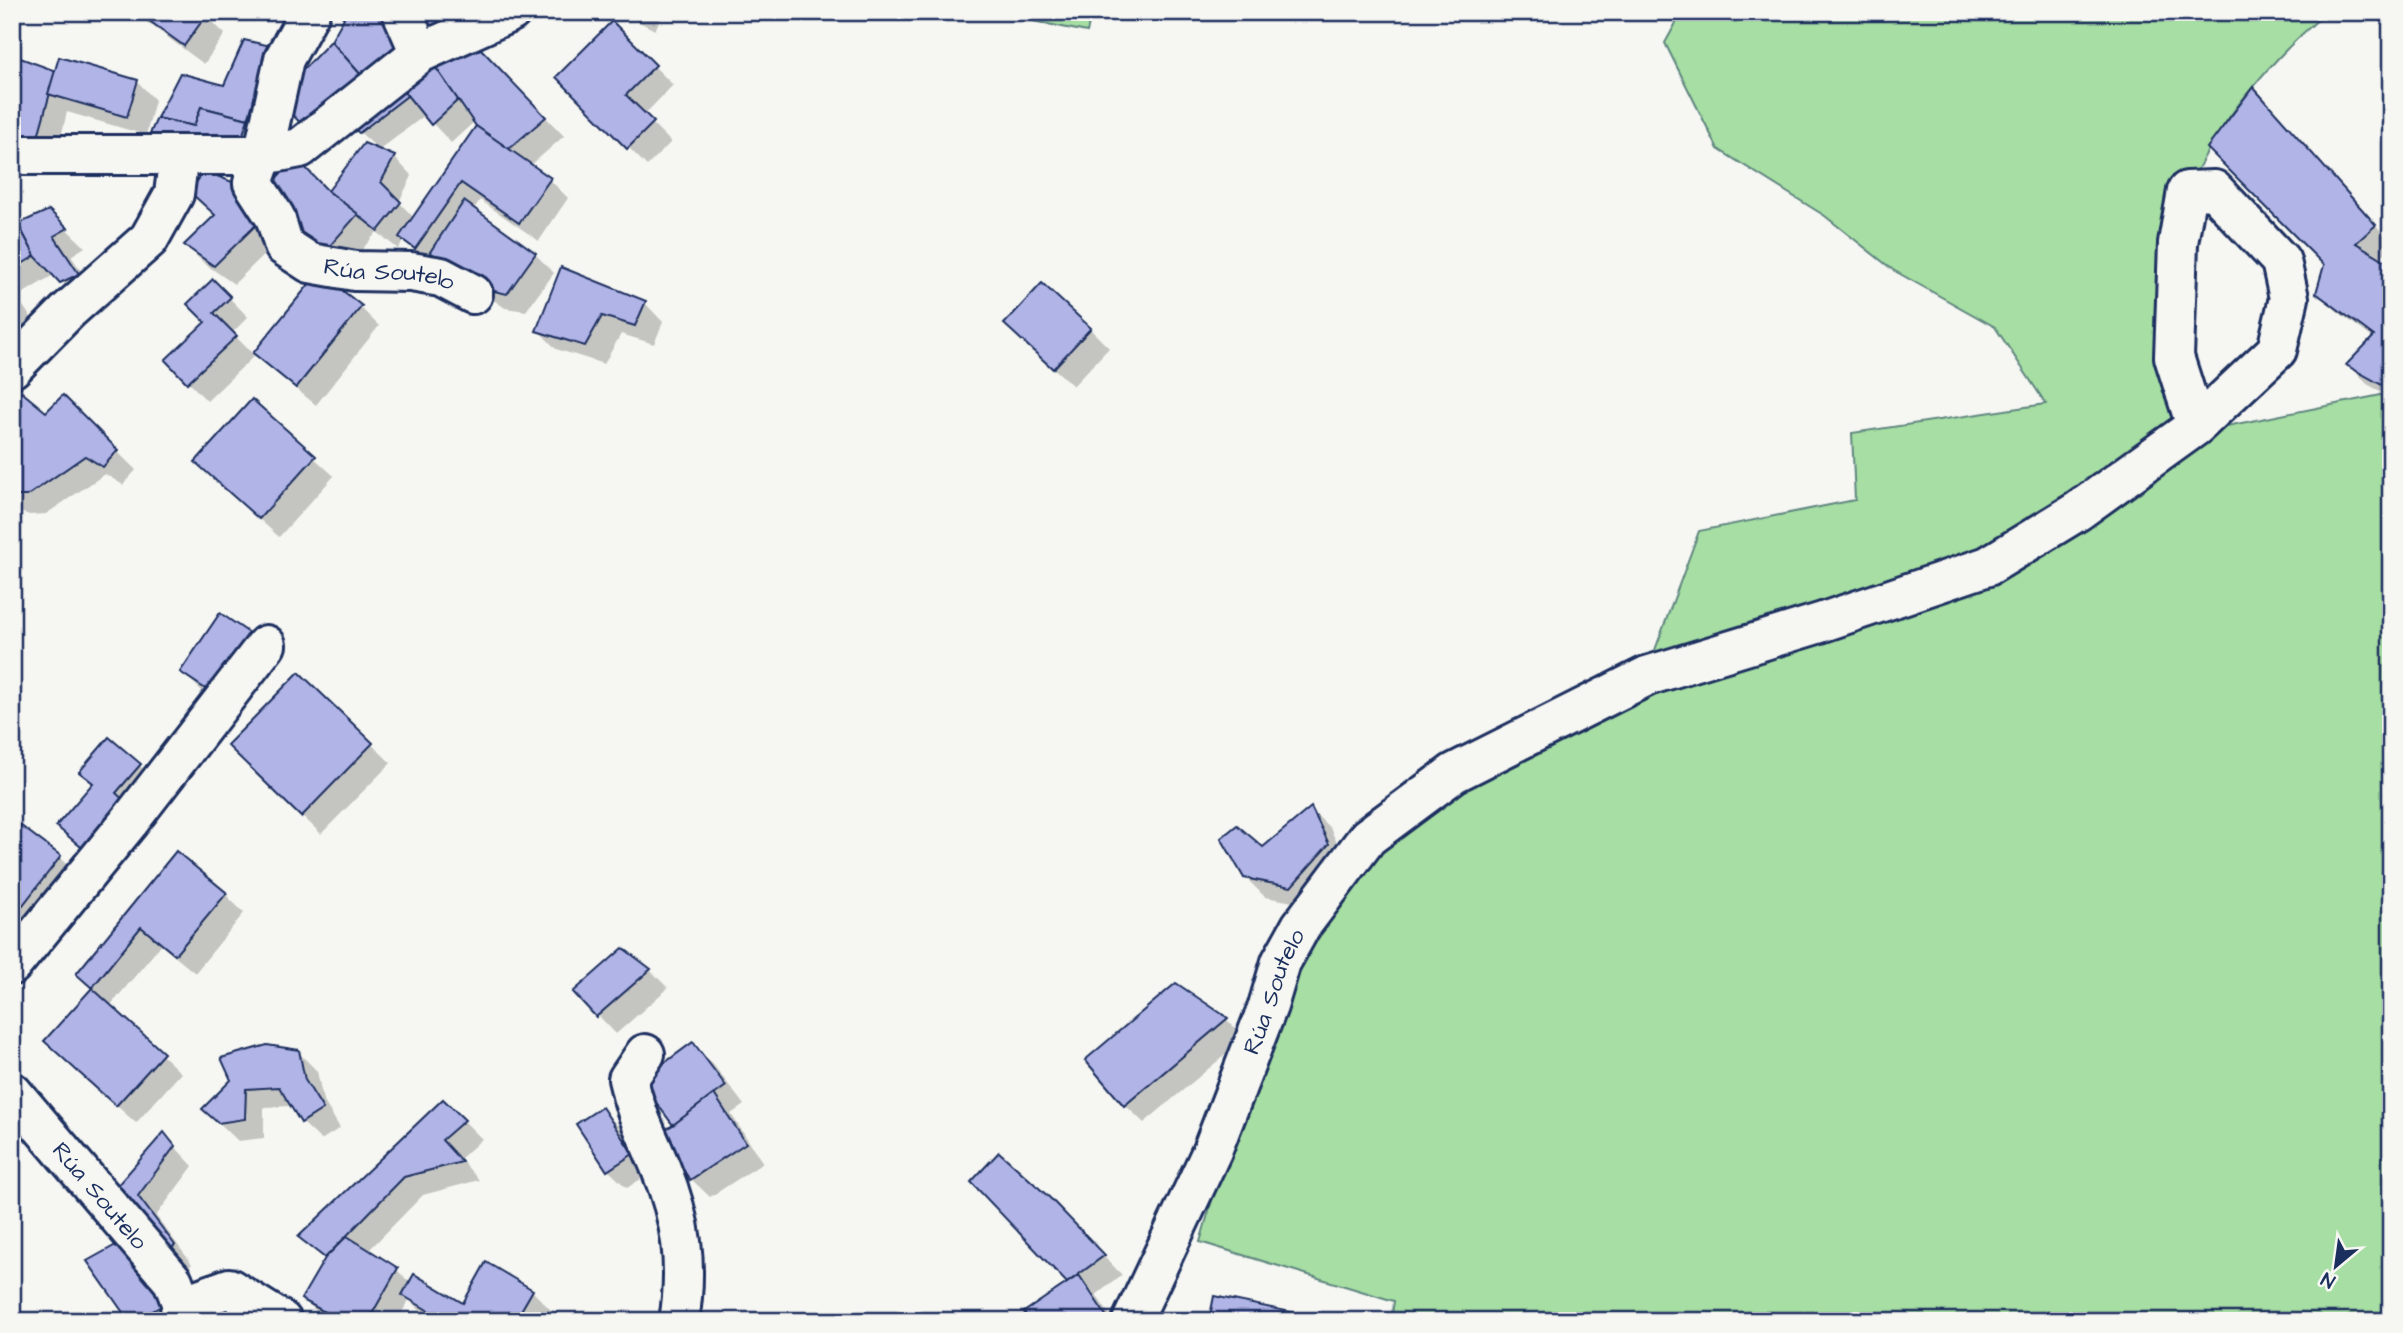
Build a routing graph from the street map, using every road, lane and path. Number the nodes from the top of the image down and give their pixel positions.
1 (310, 12) edge
2 (402, 12) edge
3 (511, 12) edge
4 (420, 52) junction
5 (12, 155) edge
6 (179, 155) junction
7 (263, 155) junction
8 (473, 295) dead end
9 (12, 368) edge
10 (2196, 426) junction
11 (266, 645) dead end
12 (12, 965) edge
13 (645, 1054) dead end
14 (12, 1092) edge
15 (180, 1313) edge
16 (282, 1321) edge
17 (679, 1321) edge
18 (1132, 1321) edge

1 - 7 street, Rúa Soutelo
2 - 4 street
3 - 4 street
4 - 7 street
5 - 6 street
6 - 7 street
6 - 9 street
7 - 8 street, Rúa Soutelo
10 - 10 street, Rúa Soutelo
10 - 18 street, Rúa Soutelo
11 - 12 street
13 - 17 street
14 - 15 street, Rúa Soutelo
15 - 16 street, Rúa Soutelo

